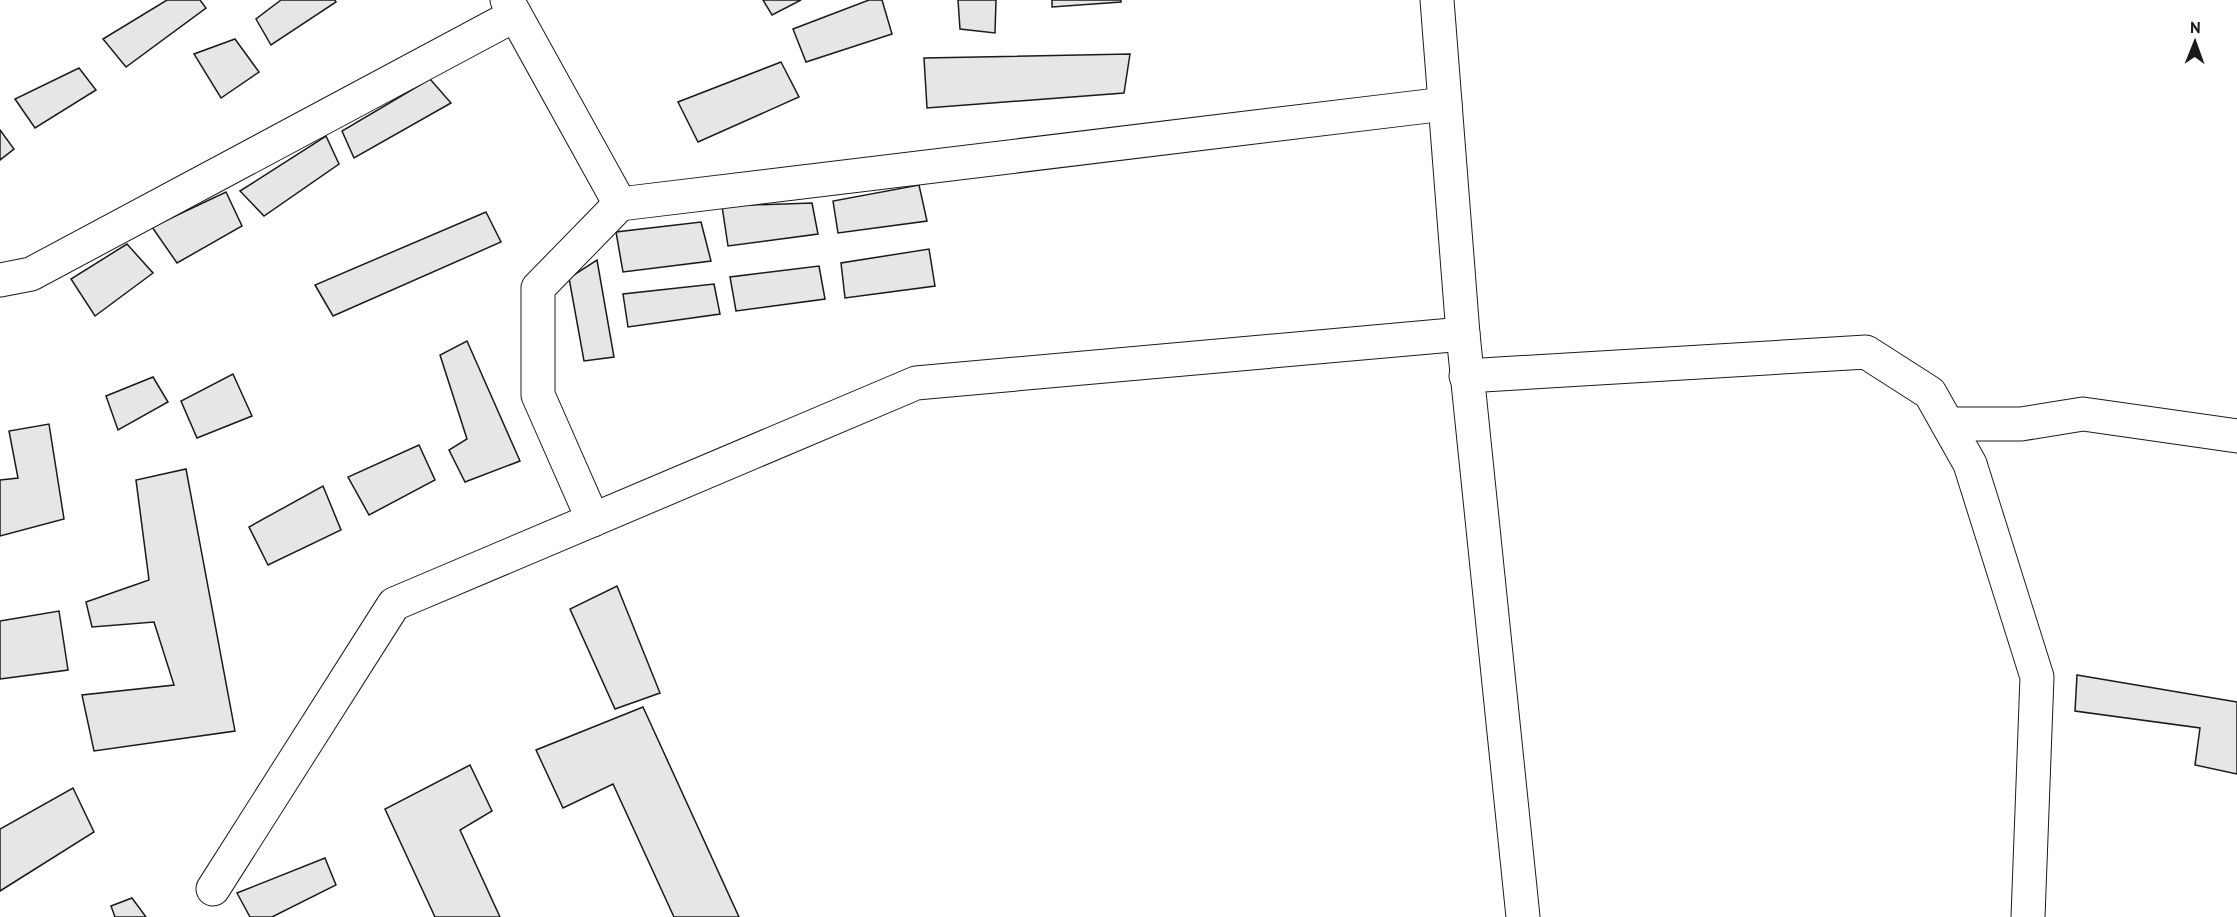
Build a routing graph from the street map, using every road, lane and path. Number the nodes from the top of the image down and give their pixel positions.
1 (1437, 0) edge
2 (511, 7) edge
3 (1445, 104) junction
4 (620, 204) junction
5 (0, 280) edge
6 (1462, 334) junction
7 (1467, 376) junction
8 (1948, 424) junction
9 (2237, 436) edge
10 (593, 520) junction
11 (213, 889) dead end
12 (1524, 917) edge
13 (2028, 917) edge

1 - 3 street
2 - 4 street
2 - 5 street
3 - 4 street
3 - 6 street
4 - 10 street
6 - 7 street
6 - 10 street
7 - 8 street
7 - 12 street
8 - 9 street
8 - 13 street
10 - 11 street

